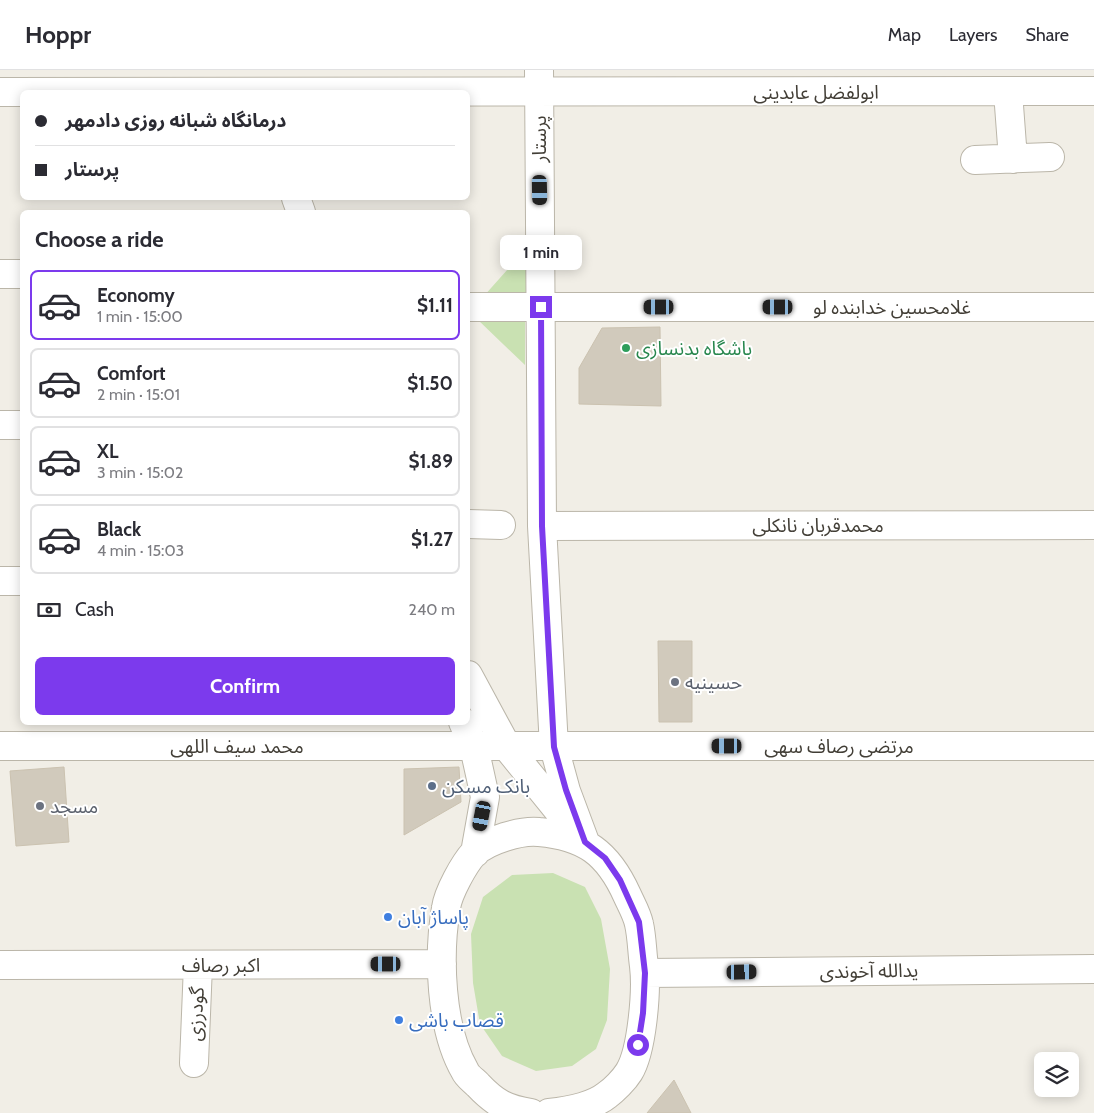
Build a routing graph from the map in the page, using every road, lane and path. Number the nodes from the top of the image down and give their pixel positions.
1 (539, 81) edge
2 (247, 84) edge
3 (62, 90) edge
4 (20, 91) edge
5 (1094, 91) edge
6 (0, 92) edge
7 (1008, 92) junction
8 (1050, 157) dead end
9 (1013, 159) junction
10 (975, 160) dead end
11 (0, 274) edge
12 (20, 274) edge
13 (470, 307) edge
14 (541, 307) junction
15 (1094, 307) edge
16 (0, 425) edge
17 (20, 425) edge
18 (470, 524) edge
19 (501, 525) dead end
20 (1094, 525) edge
21 (542, 526) junction
22 (0, 581) edge
23 (20, 581) edge
24 (470, 679) edge
25 (469, 735) edge
26 (0, 746) edge
27 (1094, 746) edge
28 (508, 747) junction
29 (554, 747) junction
30 (585, 842) junction
31 (475, 853) junction
32 (442, 964) junction
33 (198, 965) junction
34 (0, 966) edge
35 (1094, 969) edge
36 (645, 973) junction
37 (194, 1063) dead end
38 (610, 1104) edge
39 (531, 1113) edge
40 (550, 1113) edge

1 - 2 street, ابولفضل عابدینی
1 - 7 street, ابولفضل عابدینی
1 - 14 street, پرستار
2 - 3 street, ابولفضل عابدینی
4 - 6 street, ابولفضل عابدینی
5 - 7 street, ابولفضل عابدینی
7 - 9 street
8 - 9 street
9 - 10 street
11 - 12 street
13 - 14 street, غلامحسین خدابنده لو
14 - 15 street, غلامحسین خدابنده لو
14 - 21 street, پرستار
16 - 17 street
18 - 19 street
20 - 21 street, محمدقربان نانکلی
21 - 29 street, پرستار
22 - 23 street
24 - 28 street
25 - 26 street, محمد سیف اللهی
25 - 28 street, محمد سیف اللهی
25 - 31 street
27 - 29 street, مرتضی رصاف سهی
28 - 29 street, مرتضی رصاف سهی
28 - 30 street
29 - 30 street, پرستار
30 - 31 street
30 - 36 street
31 - 32 street
32 - 33 street, اکبر رصاف
32 - 39 street
33 - 34 street, اکبر رصاف
33 - 37 street, گودرزی
35 - 36 street, یدالله آخوندی
36 - 38 street
38 - 40 street

